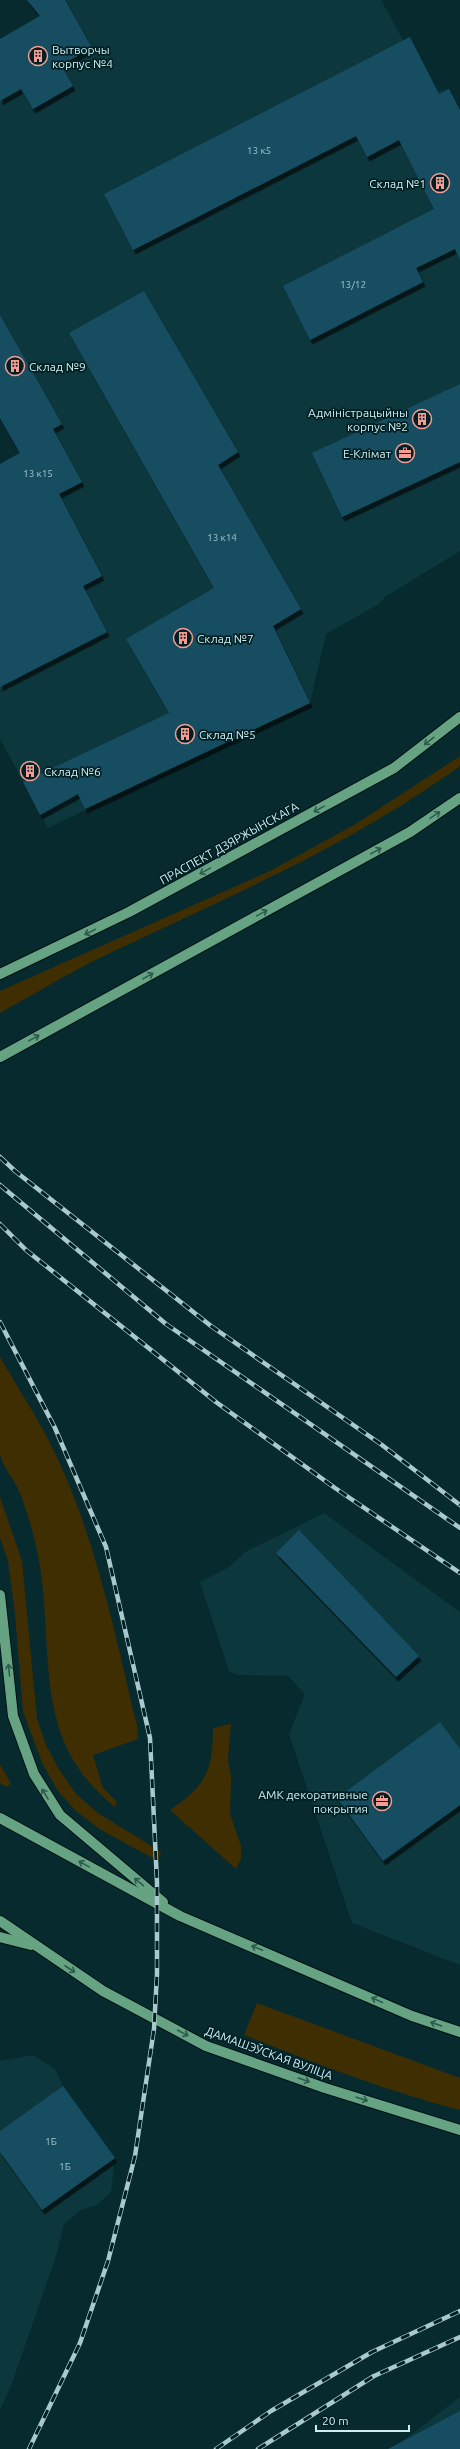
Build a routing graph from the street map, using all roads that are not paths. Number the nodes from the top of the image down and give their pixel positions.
1 (460, 717) edge
2 (460, 798) edge
3 (0, 974) edge
4 (0, 1057) edge
5 (0, 1595) edge
6 (0, 1818) edge
7 (180, 1916) junction
8 (0, 1921) edge
9 (0, 1937) edge
10 (37, 1947) junction
11 (460, 2032) edge
12 (460, 2130) edge

1 -> 3 main road, ПРАСПЕКТ ДЗЯРЖЫНСКАГА
4 -> 2 main road
7 -> 5 main road
7 -> 6 main road
11 -> 7 main road
8 - 10 main road, ДАМАШЭЎСКАЯ ВУЛІЦА
9 - 10 main road
10 -> 12 main road, ДАМАШЭЎСКАЯ ВУЛІЦА

